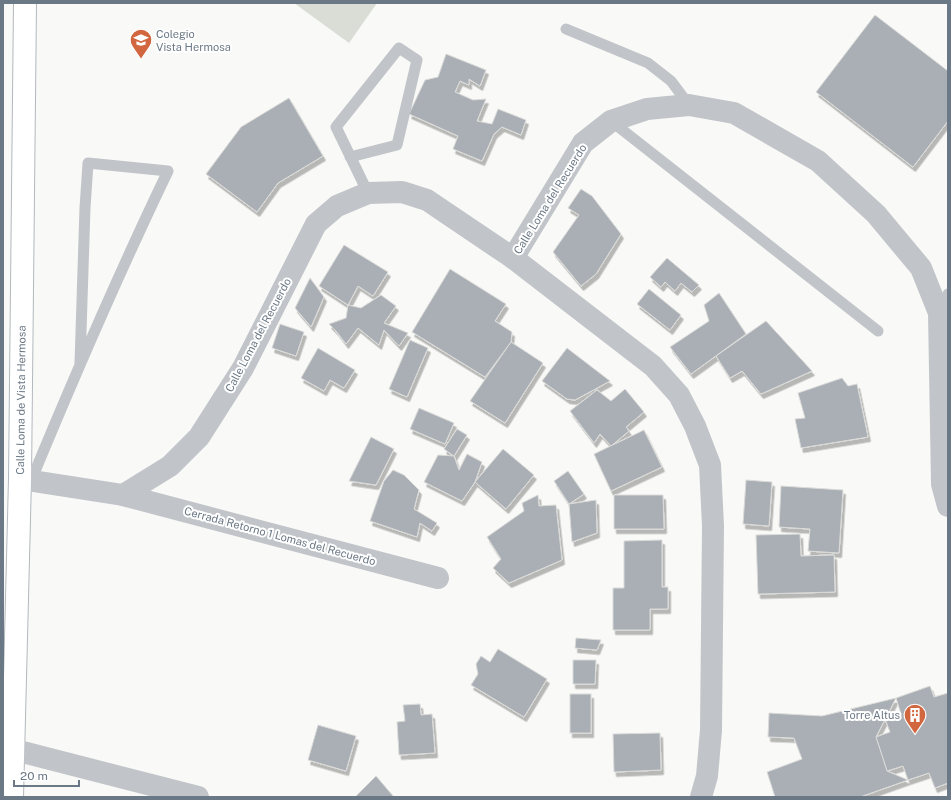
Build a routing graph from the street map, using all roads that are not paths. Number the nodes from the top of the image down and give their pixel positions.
1 (25, 3) edge
2 (566, 29) dead end
3 (689, 105) junction
4 (610, 121) junction
5 (350, 157) junction
6 (368, 193) junction
7 (513, 258) junction
8 (945, 309) edge
9 (878, 331) dead end
10 (80, 363) junction
11 (25, 480) junction
12 (123, 495) junction
13 (948, 506) edge
14 (438, 578) dead end
15 (8, 749) edge
16 (12, 797) edge
17 (198, 797) edge
18 (701, 797) edge

1 - 11 street, Calle Loma de Vista Hermosa
2 - 3 lane
3 - 4 street, Calle Loma del Recuerdo
3 - 8 street, Calle Loma del Recuerdo
4 - 7 street, Calle Loma del Recuerdo
4 - 9 lane
5 - 5 lane
5 - 6 lane
6 - 7 street, Calle Loma del Recuerdo
6 - 12 street, Calle Loma del Recuerdo
7 - 18 street
8 - 13 street, Calle Loma del Recuerdo
10 - 10 lane
10 - 11 lane
11 - 12 street
11 - 15 street, Calle Loma de Vista Hermosa
12 - 14 street, Cerrada Retorno 1 Lomas del Recuerdo
15 - 16 street, Calle Loma de Vista Hermosa
15 - 17 street

